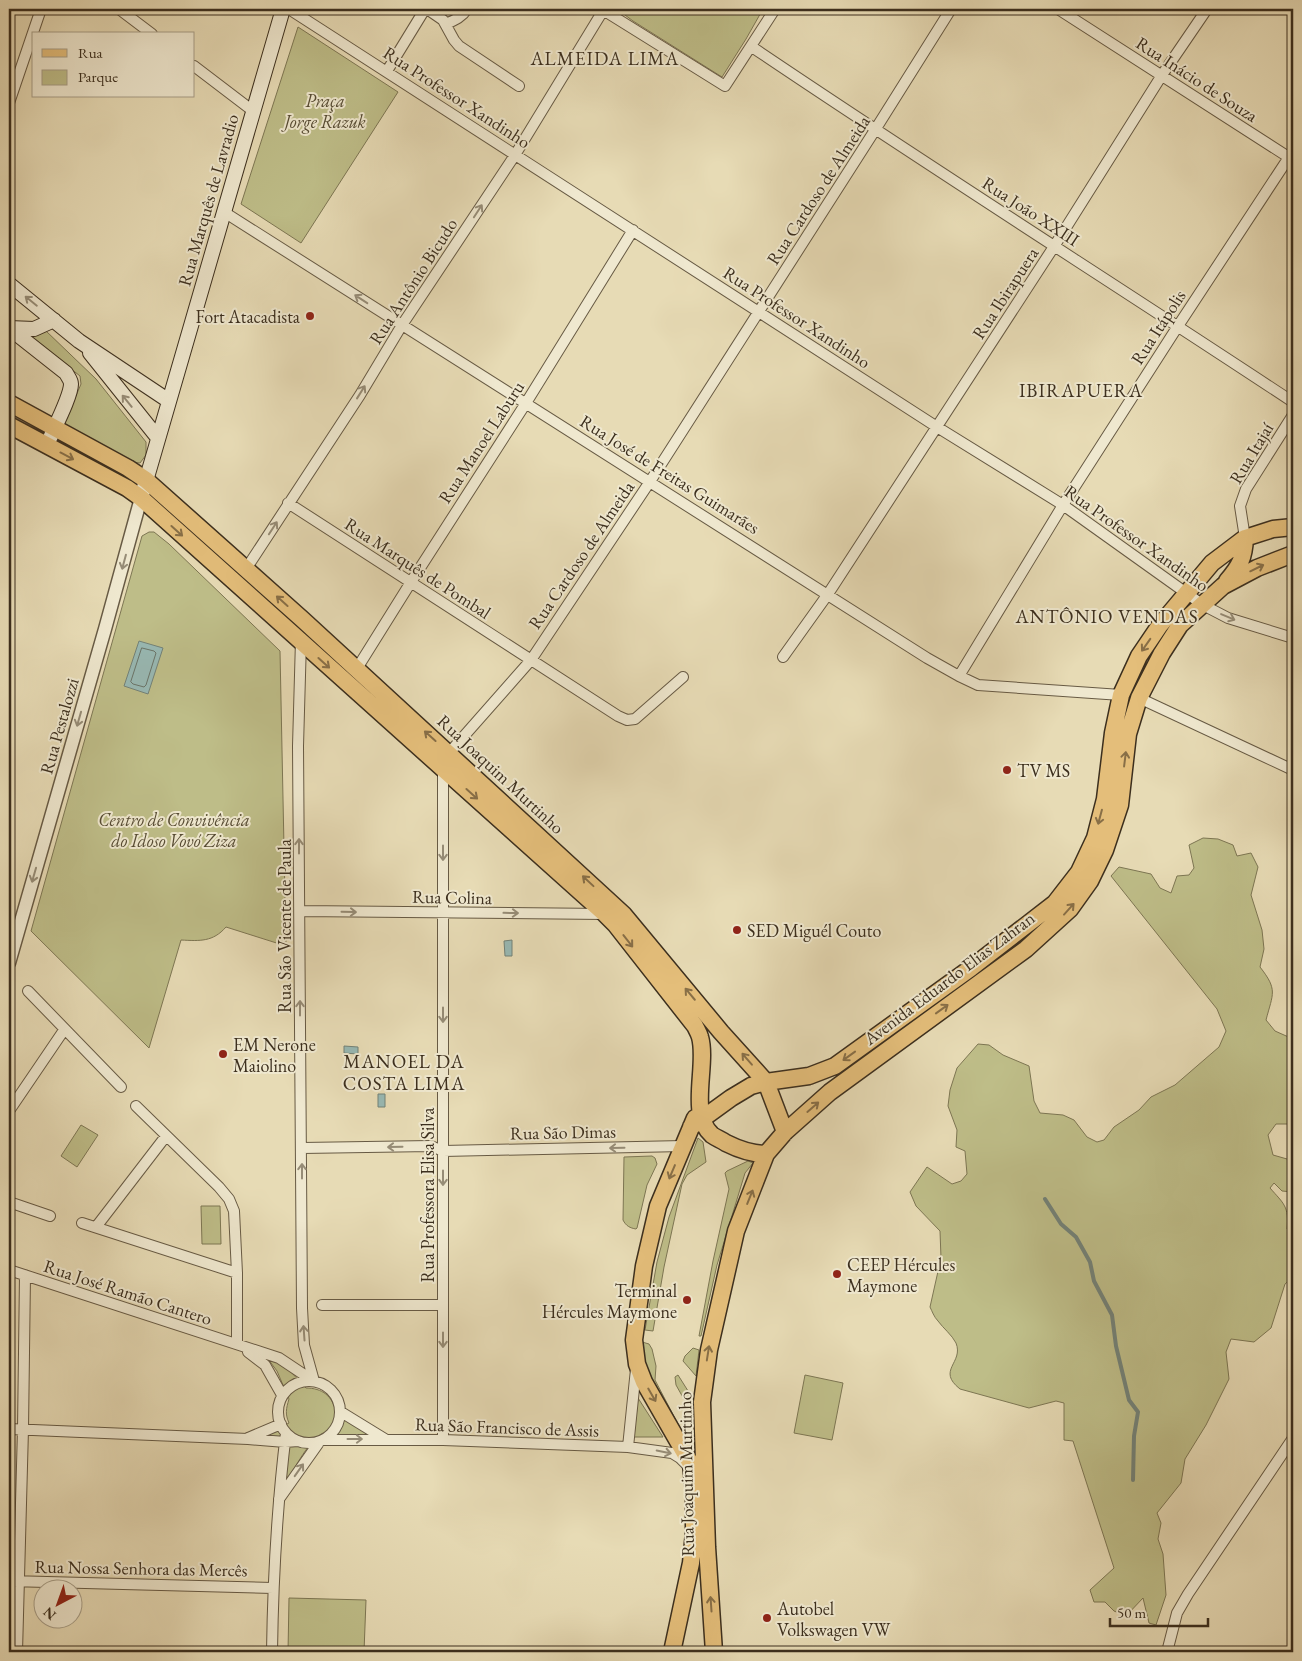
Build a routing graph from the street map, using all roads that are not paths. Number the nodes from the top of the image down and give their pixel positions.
1 (42, 9) edge
2 (119, 9) edge
3 (283, 9) edge
4 (290, 9) edge
5 (426, 9) edge
6 (467, 9) edge
7 (604, 9) edge
8 (774, 9) edge
9 (951, 9) edge
10 (1058, 9) edge
11 (1207, 9) edge
12 (446, 24) junction
13 (34, 32) edge
14 (149, 32) edge
15 (32, 37) edge
16 (752, 47) junction
17 (195, 67) edge
18 (387, 71) junction
19 (1162, 75) junction
20 (519, 86) dead end
21 (9, 103) edge
22 (253, 111) junction
23 (875, 130) junction
24 (515, 155) junction
25 (1292, 156) edge
26 (224, 212) junction
27 (633, 230) junction
28 (1055, 246) junction
29 (9, 284) edge
30 (760, 311) junction
31 (54, 320) junction
32 (402, 326) junction
33 (1178, 326) junction
34 (9, 328) edge
35 (80, 341) junction
36 (169, 401) junction
37 (1293, 402) edge
38 (9, 403) edge
39 (526, 403) junction
40 (1293, 415) edge
41 (9, 425) edge
42 (54, 427) junction
43 (937, 427) junction
44 (158, 438) junction
45 (47, 445) junction
46 (146, 480) junction
47 (651, 480) junction
48 (141, 498) junction
49 (288, 503) junction
50 (1064, 505) junction
51 (1293, 527) edge
52 (1245, 538) junction
53 (1293, 554) edge
54 (246, 569) junction
55 (410, 582) junction
56 (1223, 586) junction
57 (1186, 592) junction
58 (828, 594) junction
59 (1203, 605) junction
60 (302, 619) junction
61 (1293, 638) edge
62 (301, 642) junction
63 (783, 657) dead end
64 (531, 660) junction
65 (356, 670) junction
66 (958, 676) junction
67 (683, 677) dead end
68 (1121, 695) junction
69 (1139, 698) junction
70 (449, 753) junction
71 (443, 769) junction
72 (1293, 770) edge
73 (300, 911) junction
74 (443, 913) junction
75 (605, 914) junction
76 (9, 963) edge
77 (28, 991) dead end
78 (64, 1030) junction
79 (766, 1082) junction
80 (121, 1087) dead end
81 (136, 1106) dead end
82 (9, 1111) edge
83 (697, 1123) junction
84 (785, 1132) junction
85 (166, 1136) junction
86 (683, 1146) junction
87 (302, 1148) junction
88 (443, 1151) junction
89 (766, 1154) junction
90 (9, 1202) edge
91 (50, 1216) dead end
92 (82, 1223) dead end
93 (96, 1227) junction
94 (9, 1270) edge
95 (237, 1273) junction
96 (25, 1275) junction
97 (322, 1305) dead end
98 (443, 1305) junction
99 (236, 1344) junction
100 (637, 1364) junction
101 (313, 1380) junction
102 (282, 1395) junction
103 (341, 1412) junction
104 (9, 1429) edge
105 (23, 1430) junction
106 (284, 1433) junction
107 (1293, 1438) edge
108 (248, 1439) junction
109 (323, 1440) junction
110 (386, 1440) junction
111 (443, 1440) junction
112 (628, 1448) junction
113 (692, 1474) junction
114 (278, 1500) junction
115 (14, 1581) edge
116 (273, 1588) junction
117 (17, 1652) edge
118 (272, 1652) edge
119 (672, 1652) edge
120 (714, 1652) edge
121 (1167, 1652) edge

1 - 13 street
2 - 14 street
3 - 22 main road, Rua Marquês de Lavradio
4 - 18 street, Rua Professor Xandinho
5 - 12 street
5 - 18 street
6 - 12 street
7 - 16 street
7 - 24 street, Rua Antônio Bicudo
8 - 16 street
9 - 23 street, Rua Cardoso de Almeida
10 - 19 street, Rua Inácio de Souza
11 - 19 street, Rua Ibirapuera
12 - 20 street
15 - 21 street
16 - 23 street, Rua João XXIII
17 - 22 street
18 - 24 street, Rua Professor Xandinho
19 - 25 street, Rua Inácio de Souza
19 - 28 street, Rua Ibirapuera
22 - 26 main road, Rua Marquês de Lavradio
23 - 28 street, Rua João XXIII
23 - 30 street, Rua Cardoso de Almeida
24 - 27 street, Rua Professor Xandinho
32 -> 24 street, Rua Antônio Bicudo
25 - 33 street, Rua Itápolis
32 -> 26 street, Rua José de Freitas Guimarães
26 - 36 main road, Rua Marquês de Lavradio
27 - 30 street, Rua Professor Xandinho
27 - 39 street, Rua Manoel Laburu
28 - 33 street, Rua João XXIII
28 - 43 street, Rua Ibirapuera
31 -> 29 main road
30 - 43 street, Rua Professor Xandinho
30 - 47 street, Rua Cardoso de Almeida
31 - 34 main road
31 - 35 main road
32 - 39 street, Rua José de Freitas Guimarães
49 -> 32 street, Rua Antônio Bicudo
33 - 37 street, Rua João XXIII
33 - 50 street, Rua Itápolis
34 - 42 main road
35 - 36 main road
44 -> 35 main road
36 - 44 main road, Rua Marquês de Lavradio
38 - 42 main road, Rua Joaquim Murtinho
39 - 47 street, Rua José de Freitas Guimarães
39 - 55 street, Rua Manoel Laburu
40 - 52 street, Rua Itajaí
41 - 45 main road, Rua Joaquim Murtinho
42 - 45 main road
42 - 46 main road, Rua Joaquim Murtinho
43 - 50 street, Rua Professor Xandinho
43 - 58 street, Rua Ibirapuera
44 - 46 main road, Rua Marquês de Lavradio
45 -> 48 main road, Rua Joaquim Murtinho
46 - 48 main road, Rua Marquês de Lavradio
46 - 54 main road, Rua Joaquim Murtinho
47 - 58 street, Rua José de Freitas Guimarães
47 - 64 street, Rua Cardoso de Almeida
48 -> 62 main road, Rua Joaquim Murtinho
48 -> 76 street, Rua Pestalozzi
54 -> 49 street, Rua Antônio Bicudo
49 - 55 street, Rua Marquês de Pombal
50 - 57 street, Rua Professor Xandinho
50 - 66 street, Rua Itápolis
51 - 52 main road, Avenida Eduardo Elias Zahran
52 - 56 main road
52 - 57 main road, Avenida Eduardo Elias Zahran
56 -> 53 main road, Avenida Eduardo Elias Zahran
60 -> 54 main road, Rua Joaquim Murtinho
55 - 64 street, Rua Marquês de Pombal
55 - 65 street, Rua Manoel Laburu
56 - 59 main road, Avenida Eduardo Elias Zahran
57 - 59 street, Rua Professor Xandinho
57 -> 68 main road, Avenida Eduardo Elias Zahran
58 - 63 street, Rua Ibirapuera
58 - 66 street, Rua José de Freitas Guimarães
59 -> 61 street, Rua Professor Xandinho
59 - 69 main road, Avenida Eduardo Elias Zahran
60 - 62 street, Rua São Vicente de Paula
60 - 65 main road, Rua Joaquim Murtinho
62 -> 71 main road, Rua Joaquim Murtinho
73 -> 62 street, Rua São Vicente de Paula
64 - 67 street, Rua Marquês de Pombal
64 - 70 street, Rua Cardoso de Almeida
70 -> 65 main road, Rua Joaquim Murtinho
66 - 68 street, Rua José de Freitas Guimarães
68 -> 79 main road, Avenida Eduardo Elias Zahran
69 - 72 street
84 -> 69 main road, Avenida Eduardo Elias Zahran
79 -> 70 main road, Rua Joaquim Murtinho
71 -> 74 street, Rua Professora Elisa Silva
71 -> 75 main road, Rua Joaquim Murtinho
73 -> 74 street, Rua Colina
87 -> 73 street, Rua São Vicente de Paula
74 -> 75 street, Rua Colina
74 -> 88 street, Rua Professora Elisa Silva
75 -> 83 main road, Rua Joaquim Murtinho
77 - 78 street
78 - 80 street
78 - 82 street
79 - 83 main road, Avenida Eduardo Elias Zahran
79 - 84 main road, Rua Joaquim Murtinho
81 - 85 street
83 - 86 main road, Rua Joaquim Murtinho
83 - 89 main road
84 - 89 main road, Avenida Eduardo Elias Zahran
85 - 93 street
85 - 95 street
86 -> 88 street, Rua São Dimas
86 -> 100 main road, Rua Joaquim Murtinho
88 -> 87 street, Rua São Dimas
101 -> 87 street, Rua São Vicente de Paula
88 -> 98 street, Rua Professora Elisa Silva
120 -> 89 main road, Rua Joaquim Murtinho
90 - 91 street
92 - 93 street
93 - 95 street
94 - 96 street, Rua José Ramão Cantero
95 - 99 street
96 - 99 street, Rua José Ramão Cantero
96 - 105 street
97 - 98 street
98 -> 111 street, Rua Professora Elisa Silva
99 - 101 street, Rua José Ramão Cantero
99 - 102 street
100 - 112 street
100 -> 113 main road, Rua Joaquim Murtinho
101 - 102 street
101 - 103 street
102 - 106 street
103 - 109 street
103 - 110 street
104 - 105 street
105 - 108 street
105 - 115 street
106 - 108 street
106 - 108 street
106 - 109 street
106 - 114 street
107 - 121 street
109 -> 110 street, Rua São Francisco de Assis
114 -> 109 street
110 - 111 street, Rua São Francisco de Assis
111 - 112 street, Rua São Francisco de Assis
112 -> 113 street, Rua São Francisco de Assis
113 - 119 main road, Rua Joaquim Murtinho
114 - 116 street
115 - 116 street, Rua Nossa Senhora das Mercês
115 - 117 street
116 - 118 street

